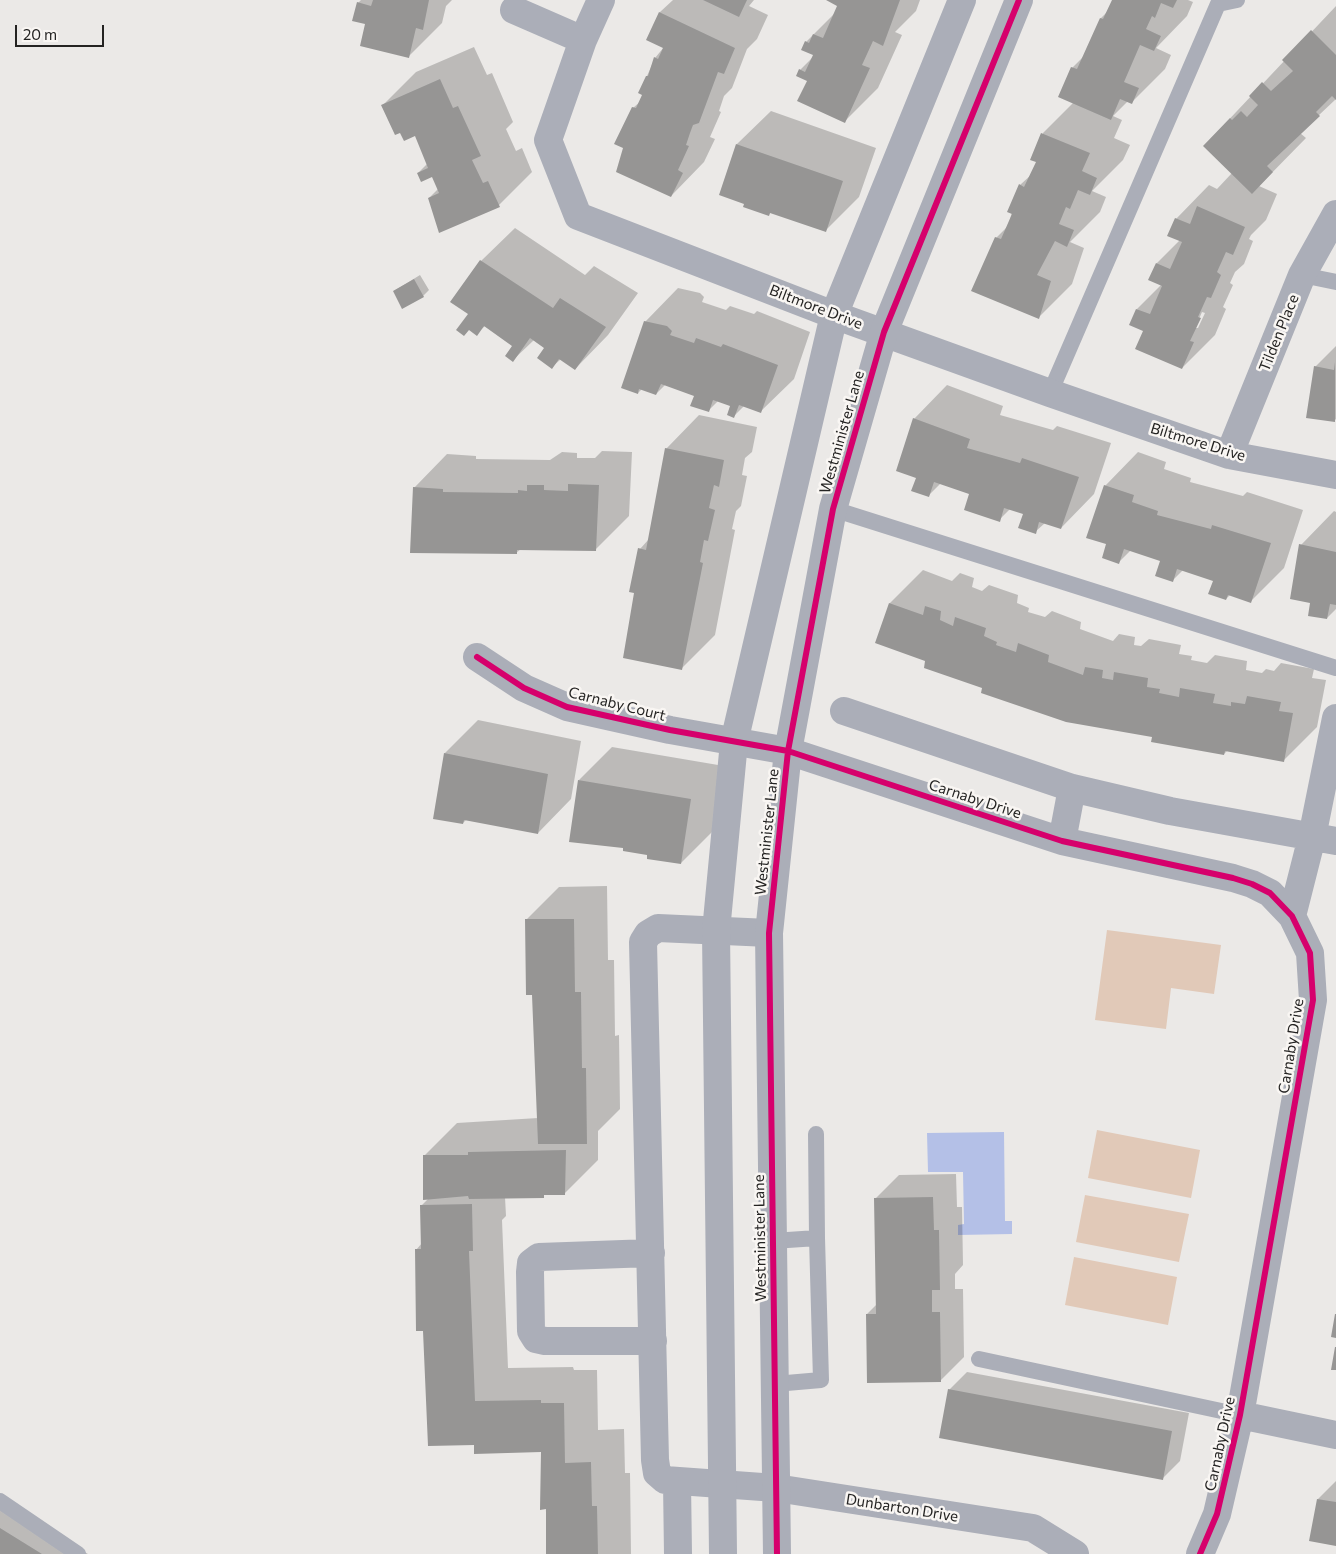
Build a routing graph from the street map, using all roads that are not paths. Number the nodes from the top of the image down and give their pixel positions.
1 (601, 0) edge
2 (962, 0) edge
3 (1019, 0) edge
4 (1237, 0) edge
5 (1219, 2) edge
6 (514, 10) dead end
7 (583, 40) junction
8 (1336, 214) edge
9 (1302, 275) junction
10 (1336, 282) edge
11 (834, 315) junction
12 (884, 332) junction
13 (1050, 393) junction
14 (1228, 455) junction
15 (1336, 475) edge
16 (833, 509) junction
17 (477, 657) dead end
18 (1336, 668) edge
19 (844, 711) dead end
20 (1336, 718) edge
21 (734, 742) junction
22 (788, 751) junction
23 (1072, 788) junction
24 (1324, 839) edge
25 (1062, 841) junction
26 (1292, 916) junction
27 (716, 930) junction
28 (768, 933) junction
29 (816, 1134) dead end
30 (817, 1238) junction
31 (773, 1241) junction
32 (651, 1253) junction
33 (653, 1341) junction
34 (979, 1359) dead end
35 (775, 1384) junction
36 (1240, 1415) junction
37 (1336, 1435) edge
38 (677, 1482) junction
39 (722, 1486) junction
40 (776, 1488) junction
41 (0, 1501) edge
42 (78, 1554) edge
43 (678, 1554) edge
44 (723, 1554) edge
45 (777, 1554) edge
46 (1075, 1554) edge
47 (1200, 1554) edge

1 - 7 street, Biltmore Drive
2 - 11 street, Westminister Lane
3 - 12 street, Westminister Lane
4 - 5 lane
5 - 13 lane
6 - 7 street
7 - 11 street, Biltmore Drive
8 - 9 street, Tilden Place
9 - 10 lane
9 - 14 street, Tilden Place
11 - 12 street, Biltmore Drive
11 - 21 street, Westminister Lane
12 - 13 street, Biltmore Drive
12 - 16 street, Westminister Lane
13 - 14 street, Biltmore Drive
14 - 15 street, Biltmore Drive
16 - 18 lane
16 - 22 street, Westminister Lane
17 - 21 street, Carnaby Court
19 - 23 street
20 - 24 street
21 - 22 street, Carnaby Drive
21 - 27 street, Westminister Lane
22 - 25 street, Carnaby Drive
22 - 28 street, Westminister Lane
23 - 24 street
23 - 25 street
24 - 26 street
25 - 26 street, Carnaby Drive
26 - 36 street, Carnaby Drive
27 - 28 street
27 - 32 street
27 - 39 street, Westminister Lane
28 - 31 street, Westminister Lane
29 - 30 lane
30 - 31 lane
30 - 35 lane
31 - 35 street, Westminister Lane
32 - 33 street
32 - 33 street
33 - 38 street
34 - 36 lane
35 - 40 street, Westminister Lane
36 - 37 street
36 - 47 street, Carnaby Drive
38 - 39 street, Dunbarton Drive
38 - 43 street
39 - 40 street, Dunbarton Drive
39 - 44 street, Westminister Lane
40 - 45 street, Westminister Lane
40 - 46 street, Dunbarton Drive
41 - 42 lane

